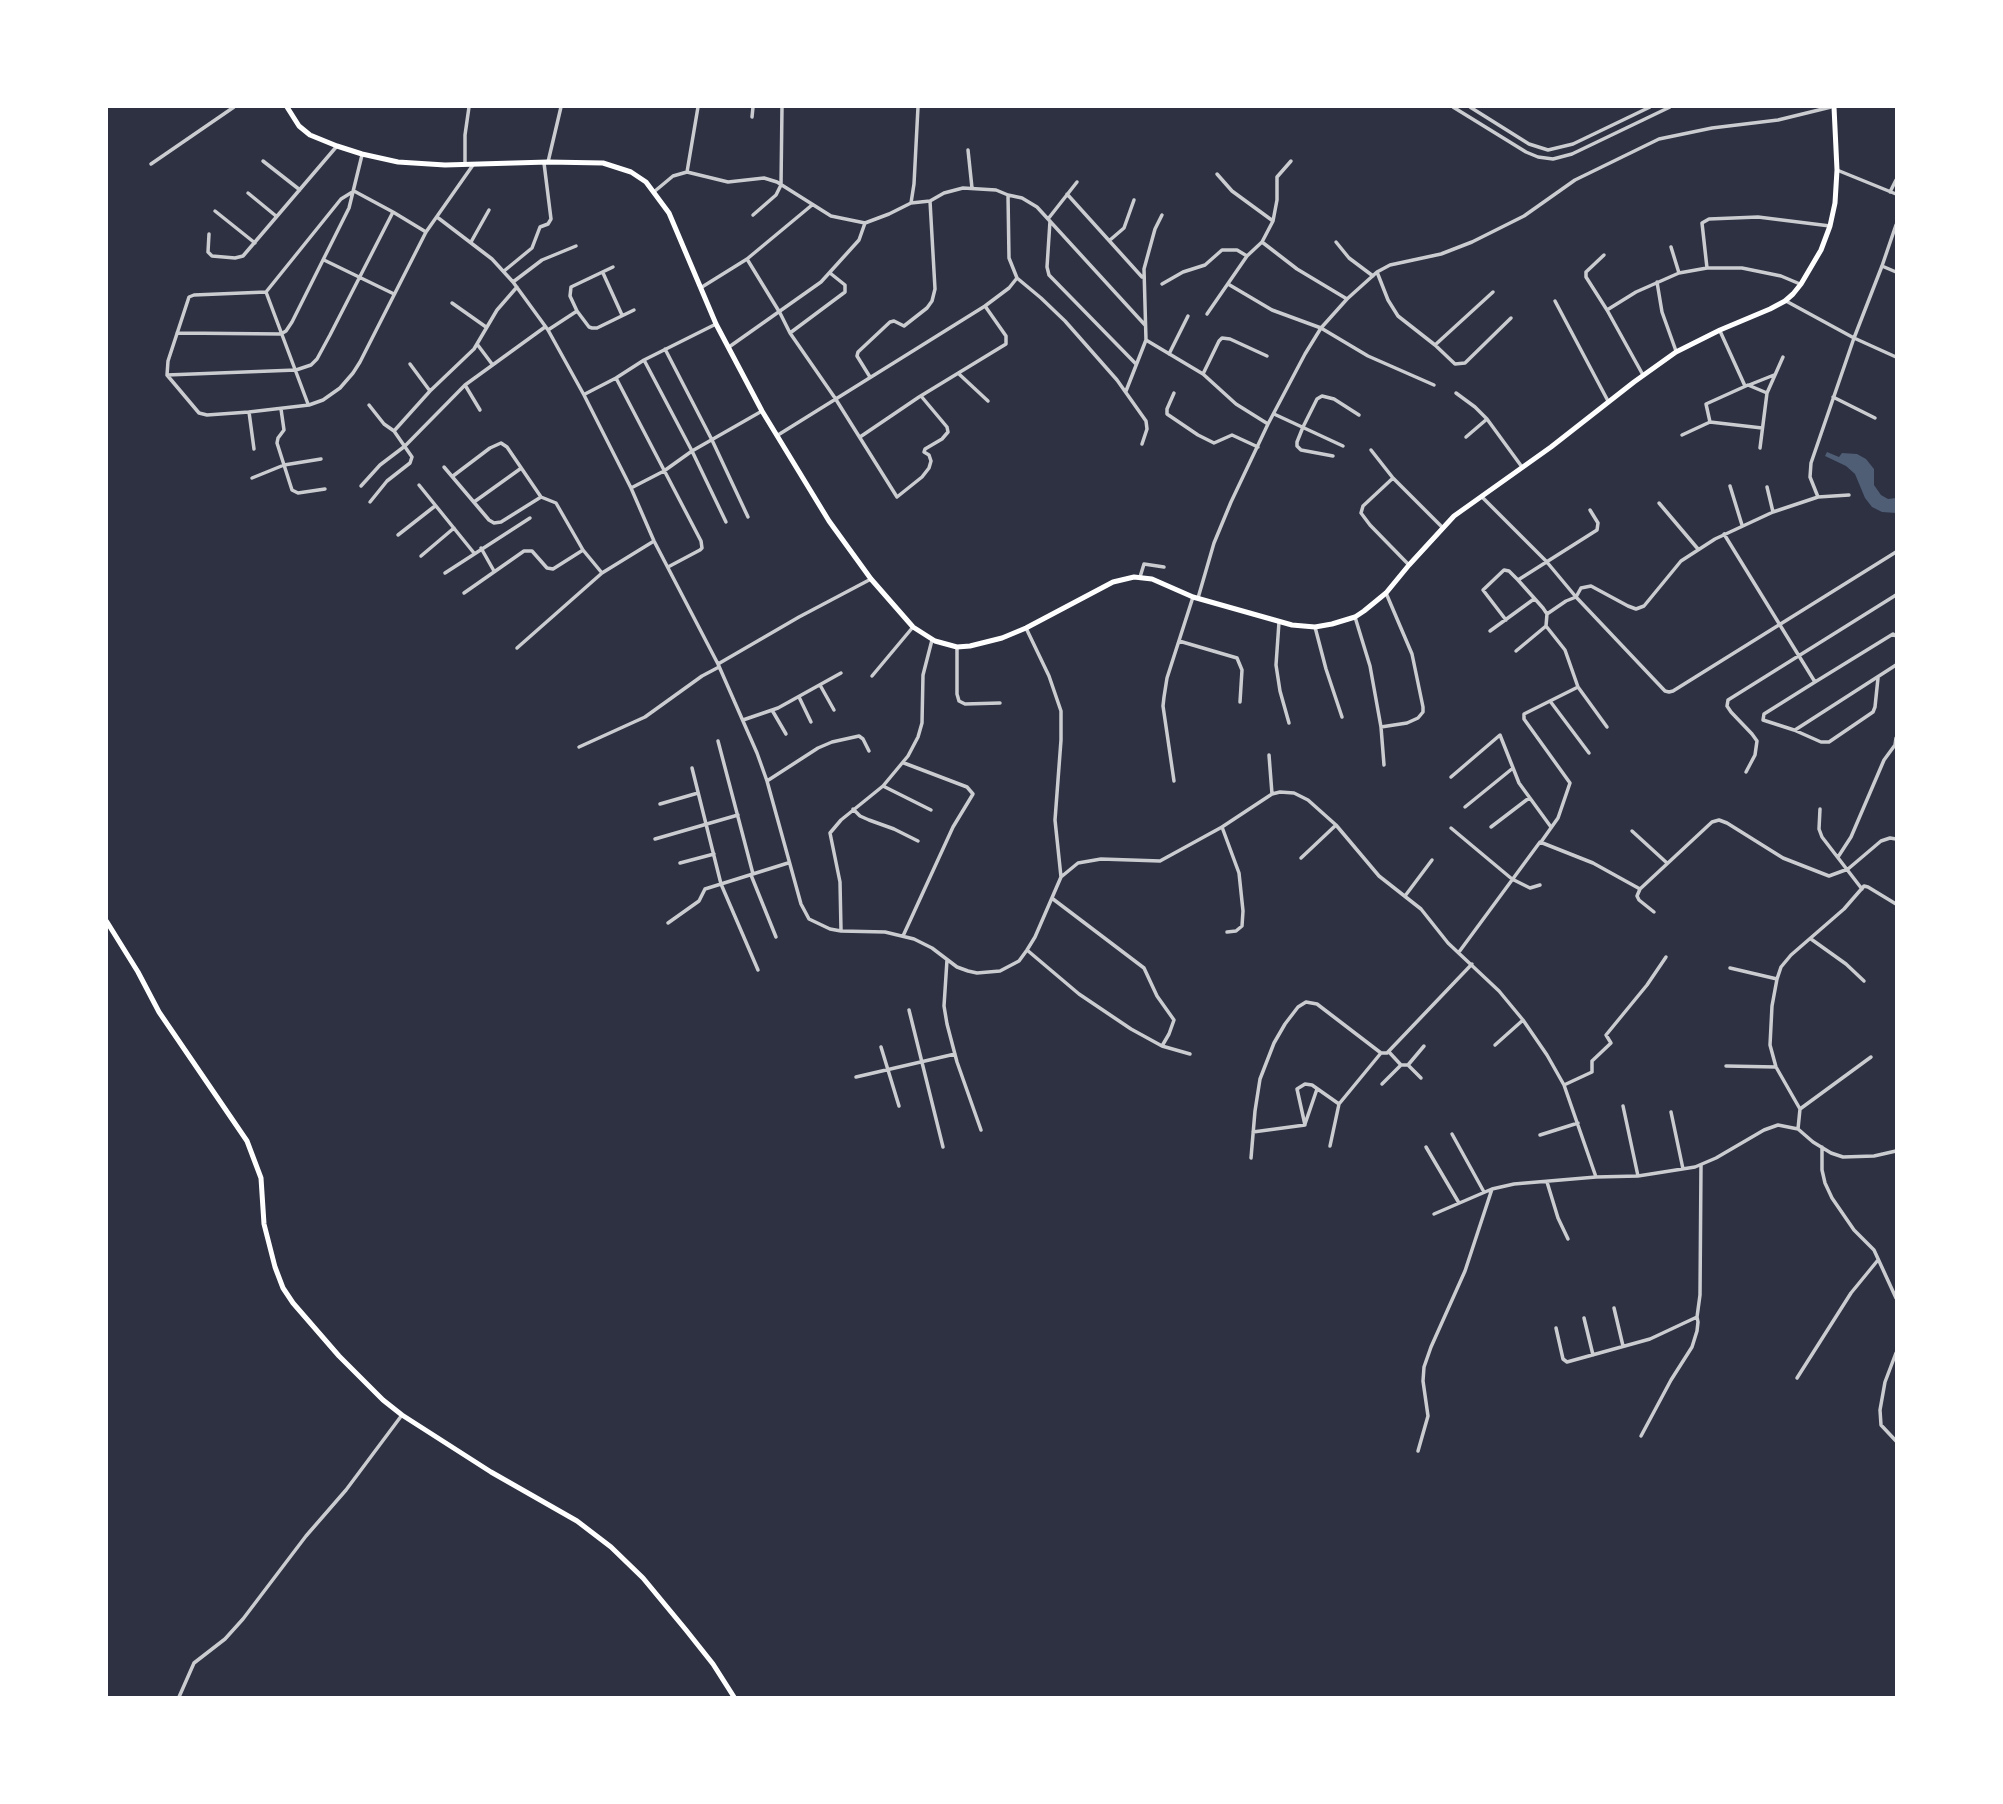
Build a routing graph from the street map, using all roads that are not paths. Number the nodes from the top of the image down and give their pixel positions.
1 (234, 107) edge
2 (287, 107) edge
3 (469, 107) edge
4 (561, 107) edge
5 (698, 107) edge
6 (753, 107) edge
7 (782, 107) edge
8 (918, 107) edge
9 (1453, 107) edge
10 (1470, 107) edge
11 (1650, 107) edge
12 (1670, 107) edge
13 (1833, 107) edge
14 (752, 117) dead end
15 (337, 146) junction
16 (968, 150) dead end
17 (362, 154) junction
18 (263, 161) dead end
19 (546, 162) junction
20 (1291, 162) dead end
21 (151, 164) dead end
22 (465, 164) junction
23 (474, 164) junction
24 (1837, 170) junction
25 (687, 172) junction
26 (1217, 174) dead end
27 (1896, 180) edge
28 (1077, 182) dead end
29 (781, 185) junction
30 (972, 188) junction
31 (300, 190) junction
32 (354, 191) junction
33 (655, 191) junction
34 (248, 192) dead end
35 (1890, 192) junction
36 (1067, 194) junction
37 (1896, 194) edge
38 (1008, 195) junction
39 (1134, 200) dead end
40 (930, 201) junction
41 (911, 203) junction
42 (812, 205) junction
43 (489, 210) dead end
44 (215, 212) dead end
45 (393, 212) junction
46 (753, 215) dead end
47 (1162, 215) dead end
48 (276, 216) junction
49 (437, 217) junction
50 (1049, 220) junction
51 (1273, 221) junction
52 (865, 223) junction
53 (1896, 225) edge
54 (1830, 226) junction
55 (426, 232) junction
56 (209, 234) dead end
57 (1110, 240) junction
58 (471, 242) junction
59 (1262, 242) junction
60 (1336, 242) dead end
61 (255, 243) junction
62 (576, 246) dead end
63 (1671, 247) dead end
64 (1247, 256) junction
65 (1604, 256) dead end
66 (747, 259) junction
67 (324, 260) junction
68 (1882, 266) junction
69 (612, 267) dead end
70 (1707, 268) junction
71 (503, 271) junction
72 (603, 272) junction
73 (1377, 272) junction
74 (1896, 272) edge
75 (1679, 273) junction
76 (830, 274) junction
77 (359, 276) junction
78 (1373, 276) junction
79 (1017, 278) junction
80 (1143, 278) junction
81 (513, 282) junction
82 (1657, 282) junction
83 (1162, 284) dead end
84 (1228, 284) junction
85 (1801, 285) junction
86 (517, 288) junction
87 (701, 288) junction
88 (266, 292) junction
89 (1493, 292) dead end
90 (394, 294) junction
91 (1347, 299) junction
92 (1555, 301) dead end
93 (1785, 301) junction
94 (452, 303) dead end
95 (985, 306) junction
96 (634, 310) dead end
97 (1607, 310) junction
98 (577, 311) junction
99 (780, 313) junction
100 (1207, 314) dead end
101 (622, 315) junction
102 (1188, 316) dead end
103 (1511, 318) dead end
104 (716, 324) junction
105 (1145, 325) junction
106 (486, 327) junction
107 (546, 328) junction
108 (1321, 328) junction
109 (1720, 330) junction
110 (177, 333) junction
111 (790, 333) junction
112 (281, 334) junction
113 (1854, 338) junction
114 (1146, 340) junction
115 (477, 344) junction
116 (1435, 345) junction
117 (729, 347) junction
118 (666, 349) junction
119 (1676, 352) junction
120 (1169, 354) junction
121 (1267, 356) dead end
122 (1783, 357) dead end
123 (1896, 357) edge
124 (644, 360) junction
125 (410, 364) dead end
126 (492, 364) junction
127 (1136, 364) junction
128 (296, 370) junction
129 (958, 373) junction
130 (1203, 374) junction
131 (1776, 374) junction
132 (167, 375) junction
133 (1643, 375) junction
134 (870, 377) junction
135 (616, 378) junction
136 (465, 385) junction
137 (1747, 385) junction
138 (1434, 386) dead end
139 (429, 391) junction
140 (1126, 391) junction
141 (1174, 393) dead end
142 (1456, 393) dead end
143 (1767, 393) junction
144 (584, 394) junction
145 (921, 396) junction
146 (1833, 397) junction
147 (835, 398) junction
148 (989, 401) dead end
149 (1609, 402) junction
150 (309, 405) junction
151 (369, 405) dead end
152 (281, 409) junction
153 (480, 410) dead end
154 (762, 411) junction
155 (249, 412) junction
156 (1274, 414) junction
157 (1359, 415) dead end
158 (1875, 418) dead end
159 (1487, 419) junction
160 (1710, 422) junction
161 (1268, 424) junction
162 (1303, 427) junction
163 (1762, 428) junction
164 (394, 431) junction
165 (1682, 435) dead end
166 (776, 436) junction
167 (860, 437) junction
168 (1466, 438) dead end
169 (712, 440) junction
170 (1142, 444) dead end
171 (405, 446) junction
172 (1343, 446) dead end
173 (1258, 447) junction
174 (1760, 447) dead end
175 (254, 449) dead end
176 (1371, 450) dead end
177 (692, 451) junction
178 (1333, 456) dead end
179 (321, 459) dead end
180 (284, 465) junction
181 (444, 467) dead end
182 (1522, 467) junction
183 (520, 469) junction
184 (664, 471) junction
185 (453, 476) junction
186 (252, 478) dead end
187 (1392, 478) junction
188 (419, 485) dead end
189 (360, 486) dead end
190 (1730, 486) dead end
191 (1767, 487) dead end
192 (631, 488) junction
193 (325, 489) dead end
194 (1849, 495) dead end
195 (541, 497) junction
196 (1482, 497) junction
197 (1818, 497) junction
198 (370, 502) dead end
199 (474, 502) junction
200 (1658, 503) dead end
201 (435, 506) junction
202 (1590, 510) dead end
203 (1773, 512) junction
204 (747, 517) dead end
205 (530, 518) dead end
206 (726, 522) dead end
207 (1742, 526) junction
208 (1443, 527) junction
209 (454, 528) junction
210 (1724, 534) junction
211 (398, 535) dead end
212 (654, 541) junction
213 (481, 548) junction
214 (1698, 549) junction
215 (583, 550) junction
216 (1896, 552) edge
217 (474, 553) junction
218 (421, 556) dead end
219 (1546, 561) junction
220 (1409, 565) junction
221 (668, 567) junction
222 (1164, 567) dead end
223 (494, 572) junction
224 (445, 573) dead end
225 (602, 573) junction
226 (1140, 577) junction
227 (871, 579) junction
228 (1518, 580) junction
229 (464, 593) dead end
230 (1386, 593) junction
231 (1896, 595) edge
232 (1196, 597) junction
233 (1576, 597) junction
234 (1534, 599) junction
235 (1547, 614) junction
236 (1354, 617) junction
237 (1506, 620) junction
238 (1279, 622) junction
239 (1779, 624) junction
240 (1546, 626) junction
241 (913, 627) junction
242 (1315, 627) junction
243 (1026, 628) junction
244 (1490, 631) dead end
245 (1896, 636) edge
246 (932, 640) junction
247 (1179, 641) junction
248 (957, 646) junction
249 (517, 648) dead end
250 (1516, 651) dead end
251 (1798, 656) junction
252 (1896, 665) edge
253 (719, 666) junction
254 (841, 673) dead end
255 (872, 676) dead end
256 (1878, 678) junction
257 (1815, 682) junction
258 (820, 685) junction
259 (1578, 687) junction
260 (799, 697) junction
261 (1550, 701) junction
262 (1240, 702) dead end
263 (1000, 703) dead end
264 (772, 710) junction
265 (834, 710) dead end
266 (1342, 717) dead end
267 (743, 720) junction
268 (811, 722) dead end
269 (1289, 723) dead end
270 (1381, 727) junction
271 (1608, 727) dead end
272 (1794, 730) junction
273 (786, 734) dead end
274 (1896, 738) edge
275 (719, 741) dead end
276 (579, 747) dead end
277 (869, 751) dead end
278 (1589, 753) dead end
279 (1269, 755) dead end
280 (903, 763) junction
281 (1384, 765) dead end
282 (692, 768) dead end
283 (1513, 768) junction
284 (1746, 772) dead end
285 (1451, 777) dead end
286 (767, 781) junction
287 (1174, 781) dead end
288 (883, 786) junction
289 (698, 793) junction
290 (1272, 794) junction
291 (1529, 798) junction
292 (660, 804) dead end
293 (1465, 807) dead end
294 (853, 809) junction
295 (1820, 809) dead end
296 (931, 810) dead end
297 (738, 815) junction
298 (706, 824) junction
299 (1336, 825) junction
300 (1222, 827) junction
301 (1491, 827) dead end
302 (1551, 827) junction
303 (1451, 828) dead end
304 (1632, 831) dead end
305 (655, 839) dead end
306 (1896, 839) edge
307 (918, 841) dead end
308 (1541, 842) junction
309 (714, 854) junction
310 (1838, 857) junction
311 (1301, 858) dead end
312 (1432, 860) dead end
313 (680, 863) dead end
314 (789, 863) junction
315 (1667, 863) junction
316 (1848, 869) junction
317 (752, 874) junction
318 (1061, 877) junction
319 (1512, 878) junction
320 (722, 884) junction
321 (1540, 885) dead end
322 (1640, 889) junction
323 (1862, 889) junction
324 (1405, 896) junction
325 (1053, 899) junction
326 (1896, 904) edge
327 (1654, 912) dead end
328 (107, 922) edge
329 (668, 923) dead end
330 (841, 932) junction
331 (1227, 932) dead end
332 (903, 936) junction
333 (776, 937) dead end
334 (1811, 939) junction
335 (1027, 950) junction
336 (1459, 952) junction
337 (1666, 957) dead end
338 (947, 960) junction
339 (1472, 964) junction
340 (1730, 968) dead end
341 (758, 970) dead end
342 (1777, 979) junction
343 (1864, 981) dead end
344 (909, 1010) dead end
345 (1523, 1020) junction
346 (1495, 1045) dead end
347 (1162, 1046) junction
348 (1424, 1046) dead end
349 (881, 1047) dead end
350 (1389, 1052) junction
351 (1381, 1053) junction
352 (955, 1054) junction
353 (1190, 1054) dead end
354 (1871, 1057) dead end
355 (921, 1062) junction
356 (1401, 1065) junction
357 (1408, 1065) junction
358 (1726, 1066) dead end
359 (1776, 1067) junction
360 (887, 1070) junction
361 (856, 1077) dead end
362 (1421, 1078) dead end
363 (1382, 1084) dead end
364 (1564, 1085) junction
365 (1317, 1089) junction
366 (1339, 1104) junction
367 (899, 1106) dead end
368 (1623, 1106) dead end
369 (1800, 1109) junction
370 (1671, 1112) dead end
371 (1578, 1123) junction
372 (1305, 1125) junction
373 (1798, 1129) junction
374 (981, 1130) dead end
375 (1253, 1132) junction
376 (1452, 1134) dead end
377 (1540, 1135) dead end
378 (1330, 1146) dead end
379 (943, 1147) dead end
380 (1426, 1147) dead end
381 (1822, 1147) junction
382 (1896, 1151) edge
383 (1251, 1158) dead end
384 (1701, 1165) junction
385 (1683, 1169) junction
386 (1638, 1176) junction
387 (1596, 1177) junction
388 (1547, 1182) junction
389 (1492, 1189) junction
390 (1484, 1192) junction
391 (1459, 1203) junction
392 (1434, 1214) dead end
393 (1568, 1239) dead end
394 (1878, 1260) junction
395 (1894, 1287) edge
396 (1896, 1297) edge
397 (1614, 1308) dead end
398 (1697, 1317) junction
399 (1584, 1318) dead end
400 (1556, 1328) dead end
401 (1623, 1346) junction
402 (1896, 1353) edge
403 (1593, 1354) junction
404 (1797, 1378) dead end
405 (401, 1415) junction
406 (1641, 1436) dead end
407 (1896, 1441) edge
408 (1418, 1451) dead end
409 (179, 1697) edge
410 (734, 1697) edge

1 - 21 street
2 - 15 highway
3 - 22 street
4 - 19 street
5 - 25 street
6 - 14 street
7 - 29 street
8 - 41 street
9 - 12 street
10 - 11 street
13 - 24 highway
13 - 73 street
15 - 17 highway
15 - 31 street
16 - 30 street
17 - 22 highway
17 - 32 street
18 - 31 street
19 - 23 highway
19 - 33 highway
19 - 71 street
20 - 51 street
22 - 23 highway
23 - 49 street
24 - 35 street
24 - 54 highway
25 - 29 street
25 - 33 street
26 - 51 street
27 - 35 street
28 - 36 street
29 - 42 street
29 - 46 street
30 - 38 street
30 - 40 street
31 - 48 street
32 - 45 street
32 - 67 street
32 - 88 street
33 - 87 highway
34 - 48 street
35 - 37 street
36 - 50 street
36 - 57 street
38 - 50 street
38 - 79 street
39 - 57 street
40 - 41 street
40 - 134 street
41 - 52 street
42 - 52 street
42 - 66 street
43 - 58 street
44 - 61 street
45 - 55 street
45 - 77 street
47 - 80 street
48 - 61 street
49 - 55 street
49 - 58 street
50 - 105 street
50 - 127 street
51 - 59 street
52 - 76 street
53 - 68 street
54 - 70 street
54 - 85 highway
55 - 90 street
56 - 61 street
57 - 80 street
58 - 71 street
59 - 64 street
59 - 91 street
60 - 78 street
62 - 81 street
63 - 75 street
64 - 83 street
64 - 84 street
65 - 97 street
66 - 87 street
66 - 99 street
67 - 77 street
67 - 112 street
68 - 74 street
68 - 113 street
69 - 72 street
70 - 75 street
70 - 85 street
71 - 81 street
72 - 98 street
72 - 101 street
73 - 78 street
73 - 116 street
75 - 82 street
76 - 99 street
76 - 111 street
77 - 90 street
77 - 128 street
78 - 91 street
79 - 95 street
79 - 140 street
80 - 105 street
81 - 86 street
82 - 97 street
82 - 119 street
84 - 100 street
84 - 108 street
85 - 93 highway
86 - 106 street
86 - 107 street
87 - 104 highway
88 - 110 street
88 - 112 street
89 - 116 street
90 - 150 street
91 - 108 street
92 - 149 street
93 - 109 highway
93 - 113 street
94 - 106 street
95 - 129 street
95 - 134 street
96 - 101 street
97 - 133 street
98 - 101 street
98 - 107 street
99 - 111 street
99 - 117 street
102 - 120 street
103 - 116 street
104 - 117 highway
104 - 118 street
105 - 114 street
106 - 115 street
107 - 126 street
107 - 144 street
108 - 138 street
108 - 156 street
109 - 119 highway
109 - 137 street
110 - 112 street
110 - 132 street
111 - 147 street
112 - 128 street
113 - 123 street
113 - 146 street
114 - 120 street
114 - 127 street
115 - 126 street
115 - 139 street
117 - 154 highway
118 - 124 street
118 - 169 street
119 - 133 highway
120 - 130 street
121 - 130 street
122 - 131 street
124 - 135 street
124 - 177 street
125 - 139 street
126 - 136 street
127 - 140 street
128 - 132 street
128 - 150 street
129 - 145 street
129 - 148 street
130 - 161 street
131 - 137 street
131 - 143 street
132 - 155 street
133 - 149 highway
134 - 147 street
135 - 144 street
135 - 184 street
136 - 153 street
136 - 171 street
137 - 143 street
137 - 160 street
139 - 164 street
140 - 170 street
141 - 173 street
142 - 159 street
143 - 163 street
144 - 192 street
145 - 167 street
145 - 167 street
146 - 158 street
146 - 197 street
147 - 166 street
147 - 167 street
149 - 182 highway
150 - 152 street
151 - 164 street
152 - 155 street
152 - 180 street
154 - 166 highway
154 - 169 street
155 - 175 street
156 - 161 street
156 - 162 street
157 - 162 street
159 - 168 street
159 - 182 street
160 - 163 street
160 - 165 street
161 - 173 street
162 - 172 street
162 - 178 street
163 - 174 street
164 - 171 street
166 - 227 highway
169 - 177 street
169 - 204 street
171 - 189 street
171 - 198 street
173 - 232 street
176 - 187 street
177 - 184 street
177 - 206 street
179 - 180 street
180 - 186 street
180 - 193 street
181 - 185 street
182 - 196 highway
183 - 185 street
183 - 195 street
183 - 199 street
184 - 192 street
184 - 221 street
185 - 199 street
187 - 208 street
187 - 220 street
188 - 201 street
190 - 207 street
191 - 203 street
192 - 212 street
194 - 197 street
195 - 199 street
195 - 215 street
196 - 208 highway
196 - 219 street
197 - 203 street
200 - 214 street
201 - 209 street
201 - 211 street
202 - 219 street
203 - 207 street
205 - 213 street
207 - 210 street
208 - 220 highway
209 - 217 street
209 - 218 street
210 - 214 street
210 - 239 street
212 - 221 street
212 - 225 street
213 - 217 street
213 - 223 street
214 - 233 street
215 - 223 street
215 - 225 street
216 - 239 street
217 - 224 street
219 - 228 street
219 - 233 street
220 - 230 highway
221 - 253 street
222 - 226 street
223 - 229 street
225 - 249 street
226 - 232 highway
226 - 243 highway
227 - 241 highway
227 - 253 street
228 - 234 street
228 - 237 street
230 - 236 highway
230 - 270 street
231 - 251 street
232 - 238 highway
232 - 247 street
233 - 235 street
233 - 239 street
234 - 235 street
234 - 237 street
235 - 240 street
236 - 242 highway
236 - 270 street
237 - 244 street
238 - 242 highway
238 - 269 street
239 - 251 street
240 - 250 street
240 - 259 street
241 - 246 highway
241 - 255 street
242 - 266 street
243 - 248 highway
243 - 318 street
245 - 257 street
246 - 248 highway
246 - 280 street
247 - 262 street
247 - 287 street
248 - 263 street
251 - 257 street
251 - 284 street
252 - 256 street
253 - 267 street
253 - 276 street
254 - 258 street
256 - 272 street
256 - 272 street
257 - 272 street
258 - 260 street
258 - 265 street
259 - 261 street
259 - 271 street
260 - 264 street
260 - 268 street
261 - 278 street
261 - 302 street
264 - 267 street
264 - 273 street
267 - 286 street
270 - 281 street
274 - 310 street
275 - 297 street
277 - 286 street
279 - 290 street
280 - 288 street
280 - 332 street
282 - 289 street
283 - 285 street
283 - 291 street
283 - 293 street
286 - 314 street
288 - 294 street
288 - 296 street
289 - 292 street
289 - 298 street
290 - 299 street
290 - 300 street
291 - 301 street
291 - 302 street
294 - 307 street
294 - 330 street
295 - 310 street
297 - 298 street
297 - 317 street
298 - 305 street
298 - 309 street
299 - 311 street
299 - 324 street
300 - 318 street
300 - 331 street
302 - 308 street
303 - 319 street
304 - 315 street
306 - 316 street
308 - 319 street
308 - 322 street
309 - 313 street
309 - 320 street
310 - 316 street
312 - 324 street
314 - 317 street
314 - 330 street
315 - 316 street
315 - 322 street
316 - 323 street
317 - 320 street
317 - 333 street
318 - 325 street
319 - 321 street
319 - 336 street
320 - 329 street
320 - 341 street
322 - 327 street
323 - 326 street
323 - 334 street
324 - 336 street
325 - 335 street
325 - 347 street
328 - 405 highway
330 - 332 street
332 - 338 street
334 - 342 street
334 - 343 street
335 - 338 street
335 - 347 street
336 - 339 street
337 - 364 street
338 - 352 street
339 - 345 street
339 - 350 street
340 - 342 street
342 - 359 street
344 - 355 street
345 - 346 street
345 - 364 street
347 - 353 street
348 - 357 street
349 - 360 street
350 - 351 street
350 - 356 street
351 - 366 street
351 - 375 street
352 - 355 street
352 - 374 street
354 - 369 street
355 - 360 street
355 - 379 street
356 - 357 street
356 - 363 street
357 - 362 street
358 - 359 street
359 - 369 street
360 - 361 street
360 - 367 street
364 - 371 street
365 - 366 street
365 - 372 street
365 - 372 street
366 - 378 street
368 - 386 street
369 - 373 street
370 - 385 street
371 - 377 street
371 - 387 street
372 - 375 street
373 - 381 street
373 - 384 street
375 - 383 street
376 - 390 street
380 - 391 street
381 - 382 street
381 - 394 street
384 - 385 street
384 - 398 street
385 - 386 street
386 - 387 street
387 - 388 street
388 - 389 street
388 - 393 street
389 - 390 street
389 - 408 street
390 - 391 street
391 - 392 street
394 - 395 street
394 - 404 street
395 - 396 street
397 - 401 street
398 - 401 street
398 - 406 street
399 - 403 street
400 - 403 street
401 - 403 street
402 - 407 street
405 - 409 street
405 - 410 highway

